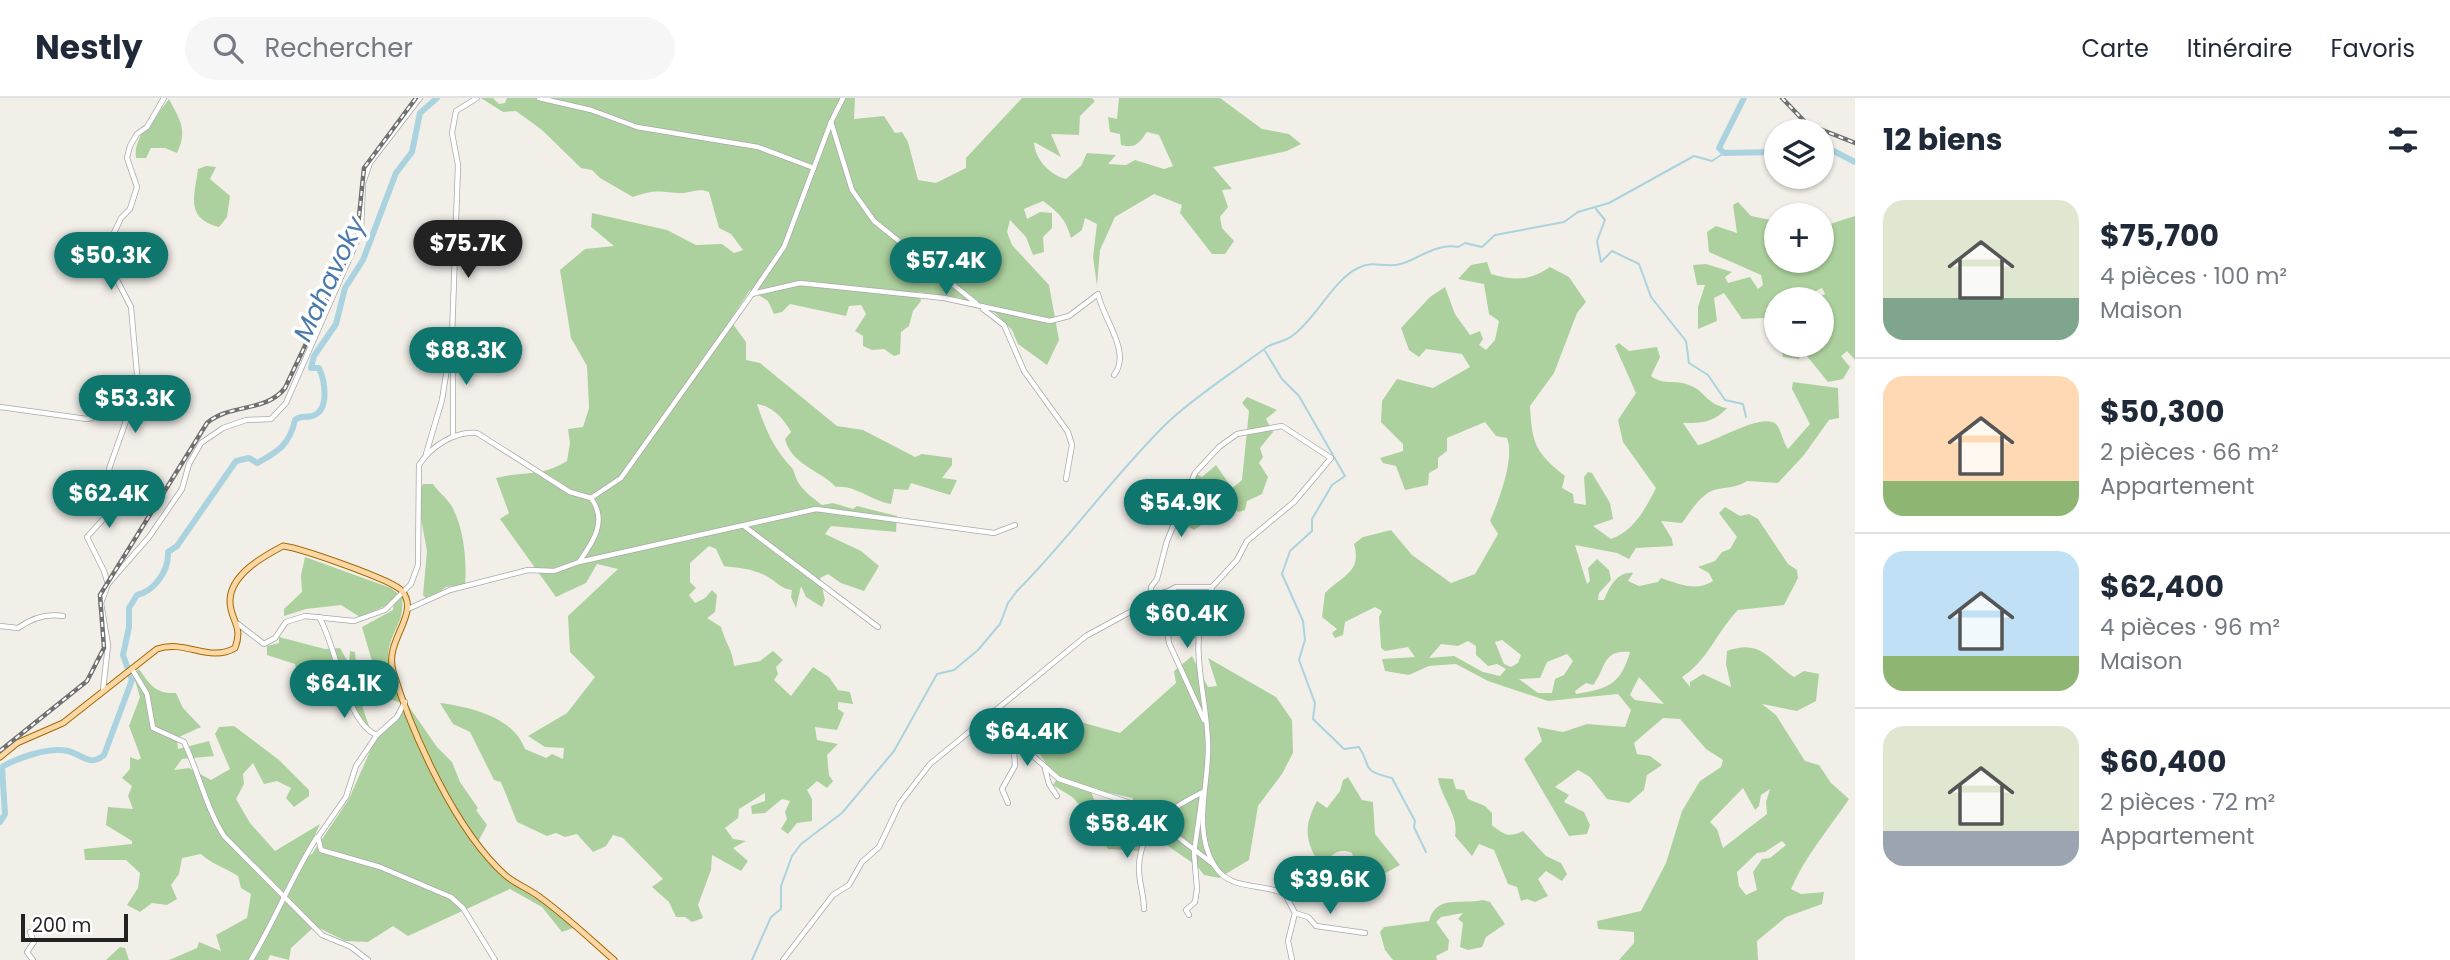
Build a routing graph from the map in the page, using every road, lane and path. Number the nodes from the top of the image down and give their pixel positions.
1 (164, 98) edge
2 (421, 98) edge
3 (477, 98) edge
4 (539, 98) edge
5 (843, 98) edge
6 (831, 122) junction
7 (814, 168) junction
8 (752, 294) junction
9 (979, 306) junction
10 (452, 337) junction
11 (1114, 375) dead end
12 (138, 385) junction
13 (0, 407) edge
14 (453, 437) junction
15 (426, 455) junction
16 (1066, 479) dead end
17 (592, 498) junction
18 (744, 525) junction
19 (1015, 525) dead end
20 (579, 562) junction
21 (108, 584) junction
22 (1212, 587) junction
23 (402, 591) junction
24 (1164, 592) junction
25 (1151, 600) junction
26 (408, 609) junction
27 (62, 616) dead end
28 (318, 616) junction
29 (238, 624) junction
30 (0, 626) edge
31 (878, 626) dead end
32 (132, 670) junction
33 (103, 690) junction
34 (405, 701) junction
35 (994, 712) junction
36 (1206, 724) junction
37 (1013, 734) junction
38 (377, 735) junction
39 (0, 757) edge
40 (1044, 767) junction
41 (1204, 792) junction
42 (1057, 796) dead end
43 (1008, 803) dead end
44 (1159, 821) junction
45 (318, 837) junction
46 (1194, 849) junction
47 (1213, 864) junction
48 (285, 898) junction
49 (1144, 909) dead end
50 (1295, 913) junction
51 (1189, 915) dead end
52 (30, 932) dead end
53 (1365, 933) dead end
54 (33, 960) edge
55 (251, 960) edge
56 (368, 960) edge
57 (495, 960) edge
58 (614, 960) edge
59 (783, 960) edge
60 (1292, 960) edge

1 - 12 street
2 - 21 street
3 - 10 street
4 - 7 street
5 - 6 street
6 - 7 street
6 - 9 street
7 - 8 street
8 - 9 street
8 - 17 street
9 - 11 street
9 - 16 street
10 - 14 street
10 - 15 street
12 - 13 street
12 - 21 street
14 - 15 street
14 - 17 street
15 - 23 street
17 - 20 street
18 - 19 street
18 - 20 street
18 - 31 street
20 - 26 street
21 - 33 street
22 - 24 street
22 - 25 street
22 - 36 street
23 - 26 main road
23 - 28 street
23 - 29 main road
24 - 25 street
24 - 36 street
25 - 35 street
26 - 34 main road
27 - 30 street
28 - 29 street
28 - 38 street
29 - 32 main road
32 - 33 main road
32 - 48 street
33 - 39 main road
34 - 38 street
34 - 58 main road
35 - 37 street
35 - 59 street
36 - 41 street
37 - 40 street
37 - 43 street
38 - 45 street
40 - 42 street
40 - 44 street
41 - 44 street
41 - 46 street
41 - 47 street
44 - 46 street
44 - 49 street
45 - 48 street
45 - 57 street
46 - 47 street
46 - 51 street
47 - 50 street
48 - 55 street
48 - 56 street
50 - 53 street
50 - 60 street
52 - 54 street

